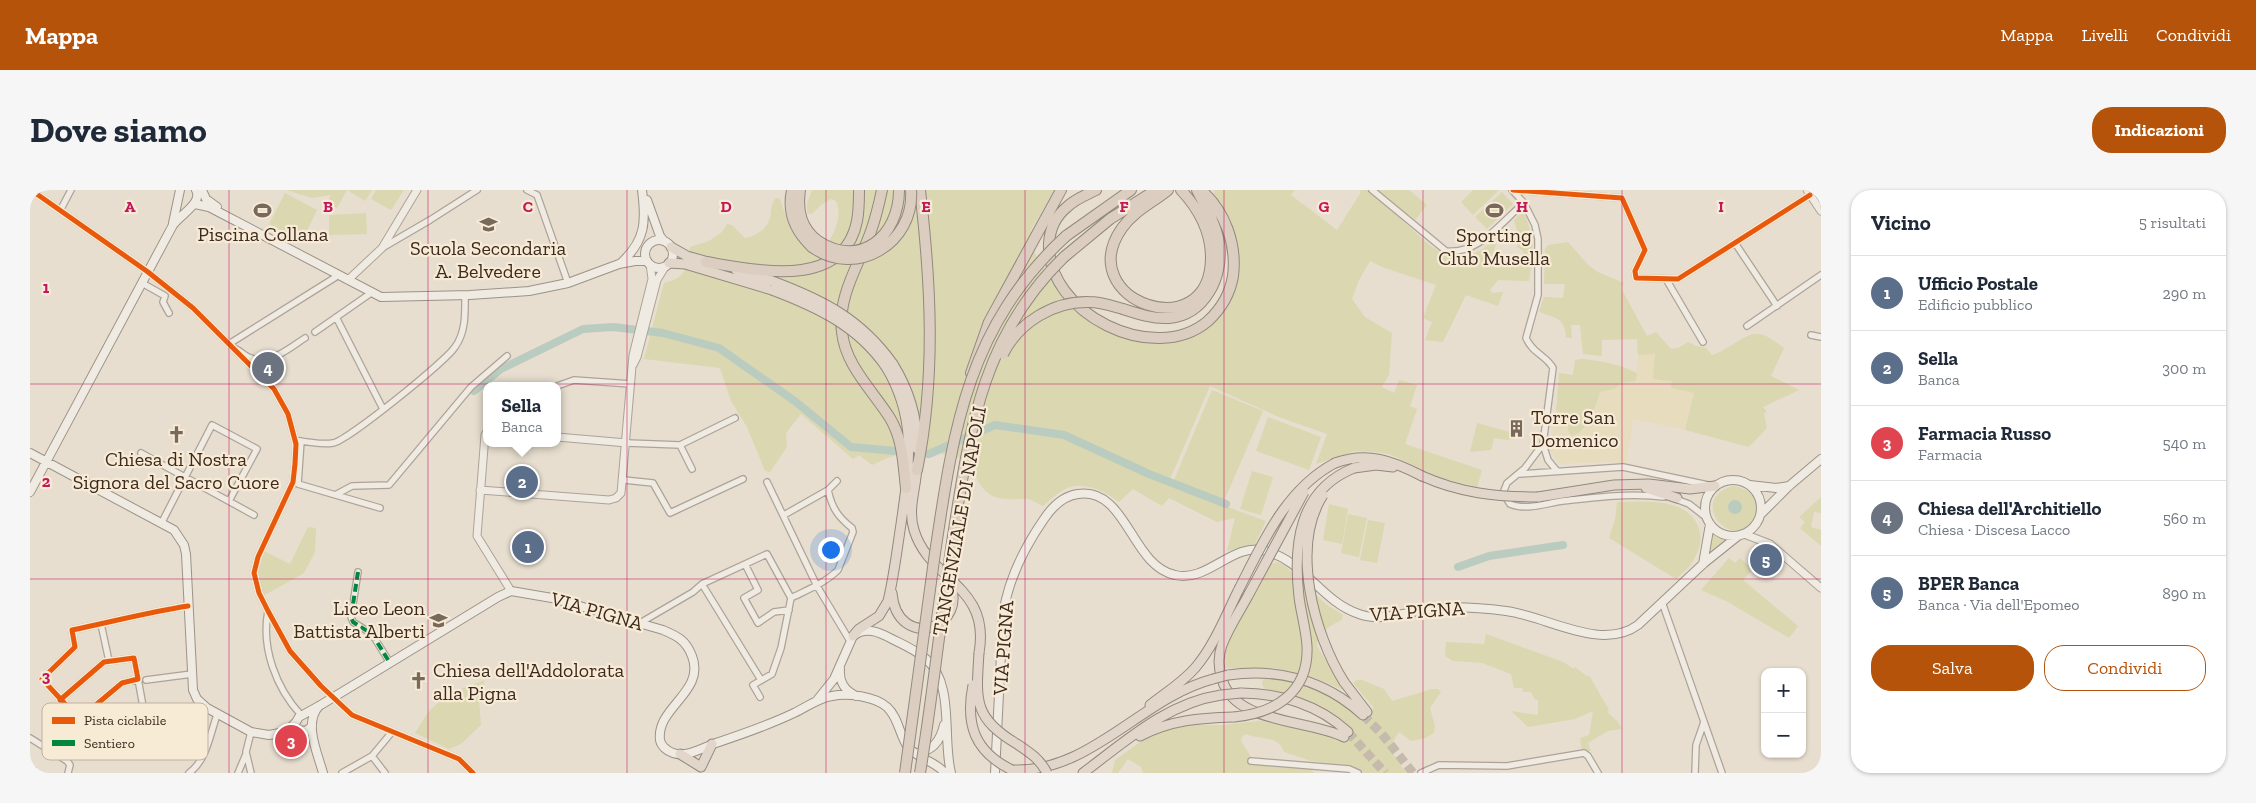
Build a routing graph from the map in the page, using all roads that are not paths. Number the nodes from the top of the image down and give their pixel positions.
1 (31, 190) edge
2 (71, 190) edge
3 (196, 190) edge
4 (202, 190) edge
5 (417, 190) edge
6 (477, 190) edge
7 (527, 190) edge
8 (642, 190) edge
9 (792, 190) edge
10 (800, 190) edge
11 (859, 190) edge
12 (882, 190) edge
13 (899, 190) edge
14 (911, 190) edge
15 (920, 190) edge
16 (1061, 190) edge
17 (1096, 190) edge
18 (1131, 190) edge
19 (1168, 190) edge
20 (1181, 190) edge
21 (1197, 190) edge
22 (1202, 190) edge
23 (1372, 190) edge
24 (1512, 190) edge
25 (539, 193) edge
26 (1809, 193) edge
27 (177, 194) edge
28 (1153, 194) edge
29 (1524, 203) junction
30 (193, 205) junction
31 (61, 209) junction
32 (1821, 211) edge
33 (239, 222) junction
34 (173, 225) junction
35 (1735, 243) junction
36 (668, 244) junction
37 (815, 244) junction
38 (382, 248) junction
39 (706, 262) junction
40 (648, 263) junction
41 (619, 264) junction
42 (667, 265) junction
43 (148, 272) junction
44 (339, 275) junction
45 (1821, 275) edge
46 (1666, 279) junction
47 (348, 280) junction
48 (142, 283) junction
49 (568, 283) junction
50 (371, 293) junction
51 (465, 296) junction
52 (1777, 306) junction
53 (169, 313) dead end
54 (336, 318) junction
55 (1747, 326) dead end
56 (315, 332) dead end
57 (1811, 335) dead end
58 (1821, 337) edge
59 (305, 338) dead end
60 (1703, 342) dead end
61 (230, 346) junction
62 (507, 356) dead end
63 (633, 365) junction
64 (631, 384) junction
65 (561, 385) edge
66 (966, 390) junction
67 (383, 409) junction
68 (976, 409) junction
69 (735, 418) dead end
70 (561, 437) edge
71 (298, 441) junction
72 (627, 443) junction
73 (1543, 444) junction
74 (680, 446) junction
75 (484, 447) edge
76 (30, 453) edge
77 (141, 453) dead end
78 (1821, 459) edge
79 (46, 461) junction
80 (1335, 463) junction
81 (1354, 468) junction
82 (692, 469) dead end
83 (917, 470) junction
84 (1557, 470) junction
85 (1519, 474) junction
86 (1422, 476) junction
87 (185, 477) junction
88 (743, 479) dead end
89 (624, 480) junction
90 (767, 482) dead end
91 (837, 482) dead end
92 (1633, 485) junction
93 (1750, 485) junction
94 (1715, 486) junction
95 (1789, 486) junction
96 (906, 488) junction
97 (480, 490) junction
98 (828, 490) junction
99 (30, 492) edge
100 (337, 494) junction
101 (1677, 498) junction
102 (229, 501) junction
103 (380, 508) dead end
104 (1761, 514) junction
105 (254, 515) dead end
106 (784, 515) junction
107 (1708, 521) junction
108 (162, 522) junction
109 (1741, 535) junction
110 (745, 564) junction
111 (1703, 564) junction
112 (941, 568) junction
113 (358, 572) dead end
114 (702, 584) junction
115 (817, 586) junction
116 (892, 586) junction
117 (1821, 588) edge
118 (511, 591) junction
119 (791, 598) junction
120 (1662, 602) junction
121 (188, 606) junction
122 (789, 610) junction
123 (268, 611) junction
124 (640, 623) junction
125 (101, 624) junction
126 (852, 639) junction
127 (979, 653) junction
128 (109, 661) junction
129 (390, 663) junction
130 (840, 667) junction
131 (192, 674) junction
132 (138, 679) junction
133 (146, 680) dead end
134 (761, 680) junction
135 (760, 697) dead end
136 (859, 697) junction
137 (60, 700) junction
138 (63, 703) edge
139 (98, 703) edge
140 (142, 703) edge
141 (202, 703) edge
142 (812, 703) junction
143 (208, 707) edge
144 (217, 714) junction
145 (945, 716) junction
146 (1704, 722) junction
147 (305, 723) junction
148 (1132, 723) junction
149 (251, 732) junction
150 (392, 732) junction
151 (1134, 737) junction
152 (30, 738) edge
153 (208, 740) edge
154 (712, 744) junction
155 (42, 745) edge
156 (911, 750) junction
157 (246, 752) junction
158 (680, 754) junction
159 (372, 756) junction
160 (65, 760) edge
161 (201, 760) edge
162 (1251, 761) dead end
163 (30, 769) edge
164 (32, 773) edge
165 (68, 773) edge
166 (189, 773) edge
167 (238, 773) edge
168 (251, 773) edge
169 (323, 773) edge
170 (342, 773) edge
171 (385, 773) edge
172 (473, 773) edge
173 (905, 773) edge
174 (920, 773) edge
175 (945, 773) edge
176 (951, 773) edge
177 (995, 773) edge
178 (1047, 773) edge
179 (1083, 773) edge
180 (1358, 773) edge
181 (1421, 773) edge
182 (1598, 773) edge
183 (1695, 773) edge
184 (1722, 773) edge

1 - 31 street
2 - 31 street
3 - 30 main road
4 - 33 main road
5 - 38 street
6 - 38 street
7 - 25 street
8 - 36 main road
8 - 41 main road
9 - 37 highway
10 - 37 highway
11 - 39 highway, bridge
12 - 96 highway, bridge
13 - 37 highway, bridge
14 - 37 highway, bridge
15 - 83 highway
16 - 66 highway, bridge
17 - 22 highway
18 - 66 highway, TANGENZIALE DI NAPOLI, bridge
19 - 28 highway
20 - 28 highway
21 - 68 highway, bridge
23 - 29 street
24 - 29 street
24 - 46 street
25 - 49 street
26 - 32 street
26 - 35 street
27 - 30 main road
27 - 34 main road
28 - 68 highway, TANGENZIALE DI NAPOLI, bridge
29 - 73 street
30 - 33 main road
30 - 34 main road
31 - 43 street
33 - 44 main road
34 - 43 main road
35 - 46 street
35 - 52 street
36 - 39 highway
36 - 40 main road
36 - 42 main road
38 - 47 street
39 - 83 highway, bridge
40 - 41 main road
40 - 42 main road
40 - 63 street
41 - 49 main road
42 - 63 street
42 - 96 highway, bridge
43 - 48 main road
43 - 61 street
44 - 47 main road
44 - 61 street
45 - 52 street
46 - 60 street
47 - 50 main road
48 - 53 street
48 - 79 main road
49 - 51 main road
50 - 51 main road
50 - 54 street
51 - 67 street
52 - 55 street
54 - 56 street
54 - 67 street
57 - 58 street
59 - 61 street
61 - 71 street
62 - 100 street
63 - 64 street
64 - 65 street
64 - 72 street
66 - 173 highway, TANGENZIALE DI NAPOLI, bridge
67 - 71 street
68 - 174 highway, TANGENZIALE DI NAPOLI, bridge
69 - 74 street
70 - 72 street
71 - 100 street
71 - 123 street
72 - 74 street
72 - 89 street
73 - 84 street
73 - 85 street
74 - 82 street
75 - 97 street
76 - 79 main road
77 - 87 street
78 - 95 main road
79 - 99 main road
79 - 108 main road
80 - 86 highway
80 - 148 highway, bridge
80 - 151 highway, bridge
81 - 86 highway
81 - 148 highway, bridge
81 - 151 highway, bridge
83 - 112 highway
84 - 85 street
84 - 94 street
85 - 101 street
86 - 92 highway, bridge
87 - 102 street
87 - 102 street
87 - 108 street
88 - 89 street
89 - 97 street
90 - 106 street
91 - 98 street
92 - 94 highway
92 - 101 highway
93 - 94 main road
93 - 95 main road
93 - 104 main road
94 - 107 main road
95 - 104 main road
96 - 116 highway
97 - 118 street
98 - 106 street
98 - 115 street
100 - 103 street
101 - 107 street
102 - 105 street
104 - 109 main road
106 - 115 street
107 - 109 main road
107 - 111 main road
108 - 121 main road
109 - 111 main road
109 - 117 street
110 - 114 street
110 - 119 street
110 - 122 street
111 - 120 main road
112 - 116 highway, bridge
112 - 127 highway, bridge
113 - 129 street
114 - 124 street
114 - 134 street
115 - 119 street
115 - 126 street
116 - 126 highway
118 - 124 main road, VIA PIGNA
118 - 129 main road
119 - 122 street
120 - 146 street
120 - 177 main road, VIA PIGNA
121 - 125 street
121 - 131 main road
122 - 134 street
123 - 147 street
123 - 150 street
124 - 158 main road, VIA PIGNA
125 - 128 street
125 - 137 street
126 - 130 main road
126 - 145 main road
127 - 148 highway, bridge
127 - 178 highway, bridge
128 - 132 street
128 - 137 street
129 - 147 main road, bridge
130 - 136 main road
130 - 142 main road
131 - 133 street
131 - 141 main road
132 - 139 street
132 - 140 street
134 - 135 street
136 - 142 main road
136 - 156 main road
137 - 138 street
142 - 154 main road
143 - 144 main road
144 - 149 main road
144 - 153 street
145 - 156 main road
145 - 176 main road
146 - 183 street
146 - 184 street
147 - 149 main road
147 - 169 main road
149 - 157 street
150 - 159 street
150 - 172 street
151 - 179 highway
152 - 155 street
154 - 158 main road
154 - 158 highway
156 - 175 main road
157 - 167 street
157 - 168 street
159 - 170 street
159 - 171 street
160 - 165 street
161 - 166 street
162 - 180 street
163 - 164 street
181 - 182 street

